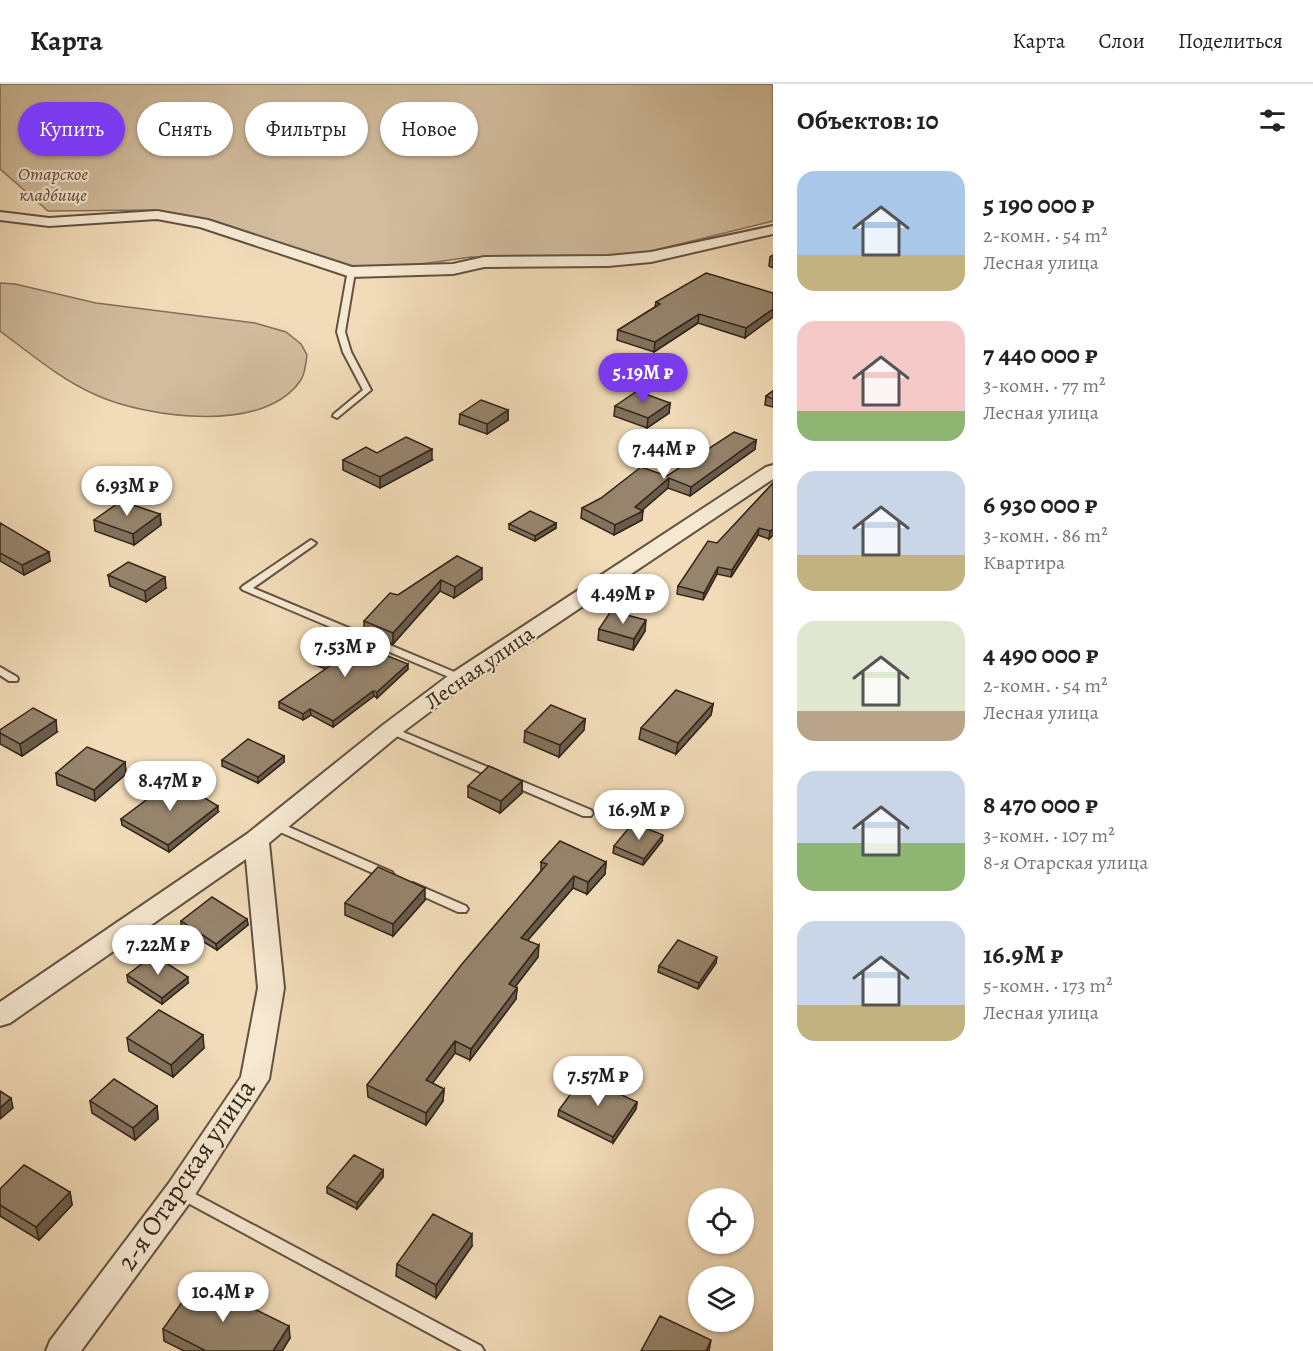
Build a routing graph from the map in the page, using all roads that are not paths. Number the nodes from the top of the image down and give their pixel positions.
1 (0, 216) edge
2 (773, 230) edge
3 (351, 272) junction
4 (337, 416) dead end
5 (773, 471) edge
6 (311, 543) dead end
7 (0, 670) edge
8 (460, 678) junction
9 (13, 679) dead end
10 (391, 730) junction
11 (587, 813) dead end
12 (266, 832) junction
13 (462, 909) dead end
14 (0, 1016) edge
15 (180, 1192) junction
16 (62, 1351) edge
17 (476, 1351) edge

1 - 3 street
2 - 3 street
3 - 4 lane
5 - 8 street, Лесная улица
6 - 8 lane
7 - 9 lane
8 - 10 street, Лесная улица
10 - 11 lane
10 - 12 street, Лесная улица
12 - 13 lane
12 - 14 street, Лесная улица
12 - 15 street, 2-я Отарская улица
15 - 16 street, 2-я Отарская улица
15 - 17 lane

